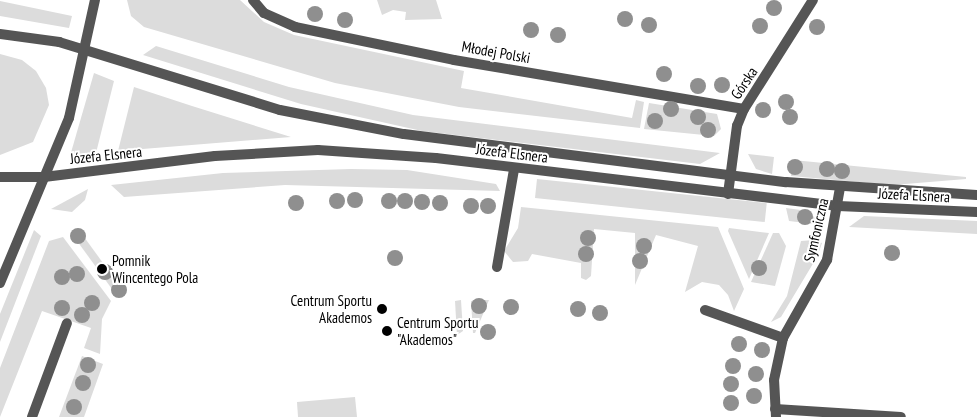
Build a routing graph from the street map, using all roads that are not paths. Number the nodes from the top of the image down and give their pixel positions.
1 (95, 0) edge
2 (253, 0) edge
3 (812, 0) edge
4 (0, 34) edge
5 (86, 50) junction
6 (744, 109) junction
7 (514, 170) junction
8 (730, 176) junction
9 (0, 177) edge
10 (44, 177) junction
11 (840, 188) junction
12 (728, 194) junction
13 (977, 195) edge
14 (838, 206) junction
15 (977, 212) edge
16 (498, 267) dead end
17 (0, 283) edge
18 (705, 310) dead end
19 (67, 323) dead end
20 (783, 338) junction
21 (776, 413) edge
22 (32, 417) edge
23 (901, 417) edge

1 - 5 street
2 - 6 street, Młodej Polski
3 - 6 street, Górska
4 - 5 street, Józefa Elsnera
5 - 8 street, Józefa Elsnera
5 - 10 street
6 - 8 street, Górska
7 - 10 street, Józefa Elsnera
7 - 12 street, Józefa Elsnera
7 - 16 street
8 - 11 street, Józefa Elsnera
8 - 12 street, Górska
9 - 10 street, Józefa Elsnera
10 - 17 street
11 - 13 street, Józefa Elsnera
11 - 14 street, Symfoniczna
12 - 14 street, Józefa Elsnera
14 - 15 street, Józefa Elsnera
14 - 20 street, Symfoniczna
18 - 20 street
19 - 22 street
20 - 21 street, Symfoniczna
21 - 23 street

